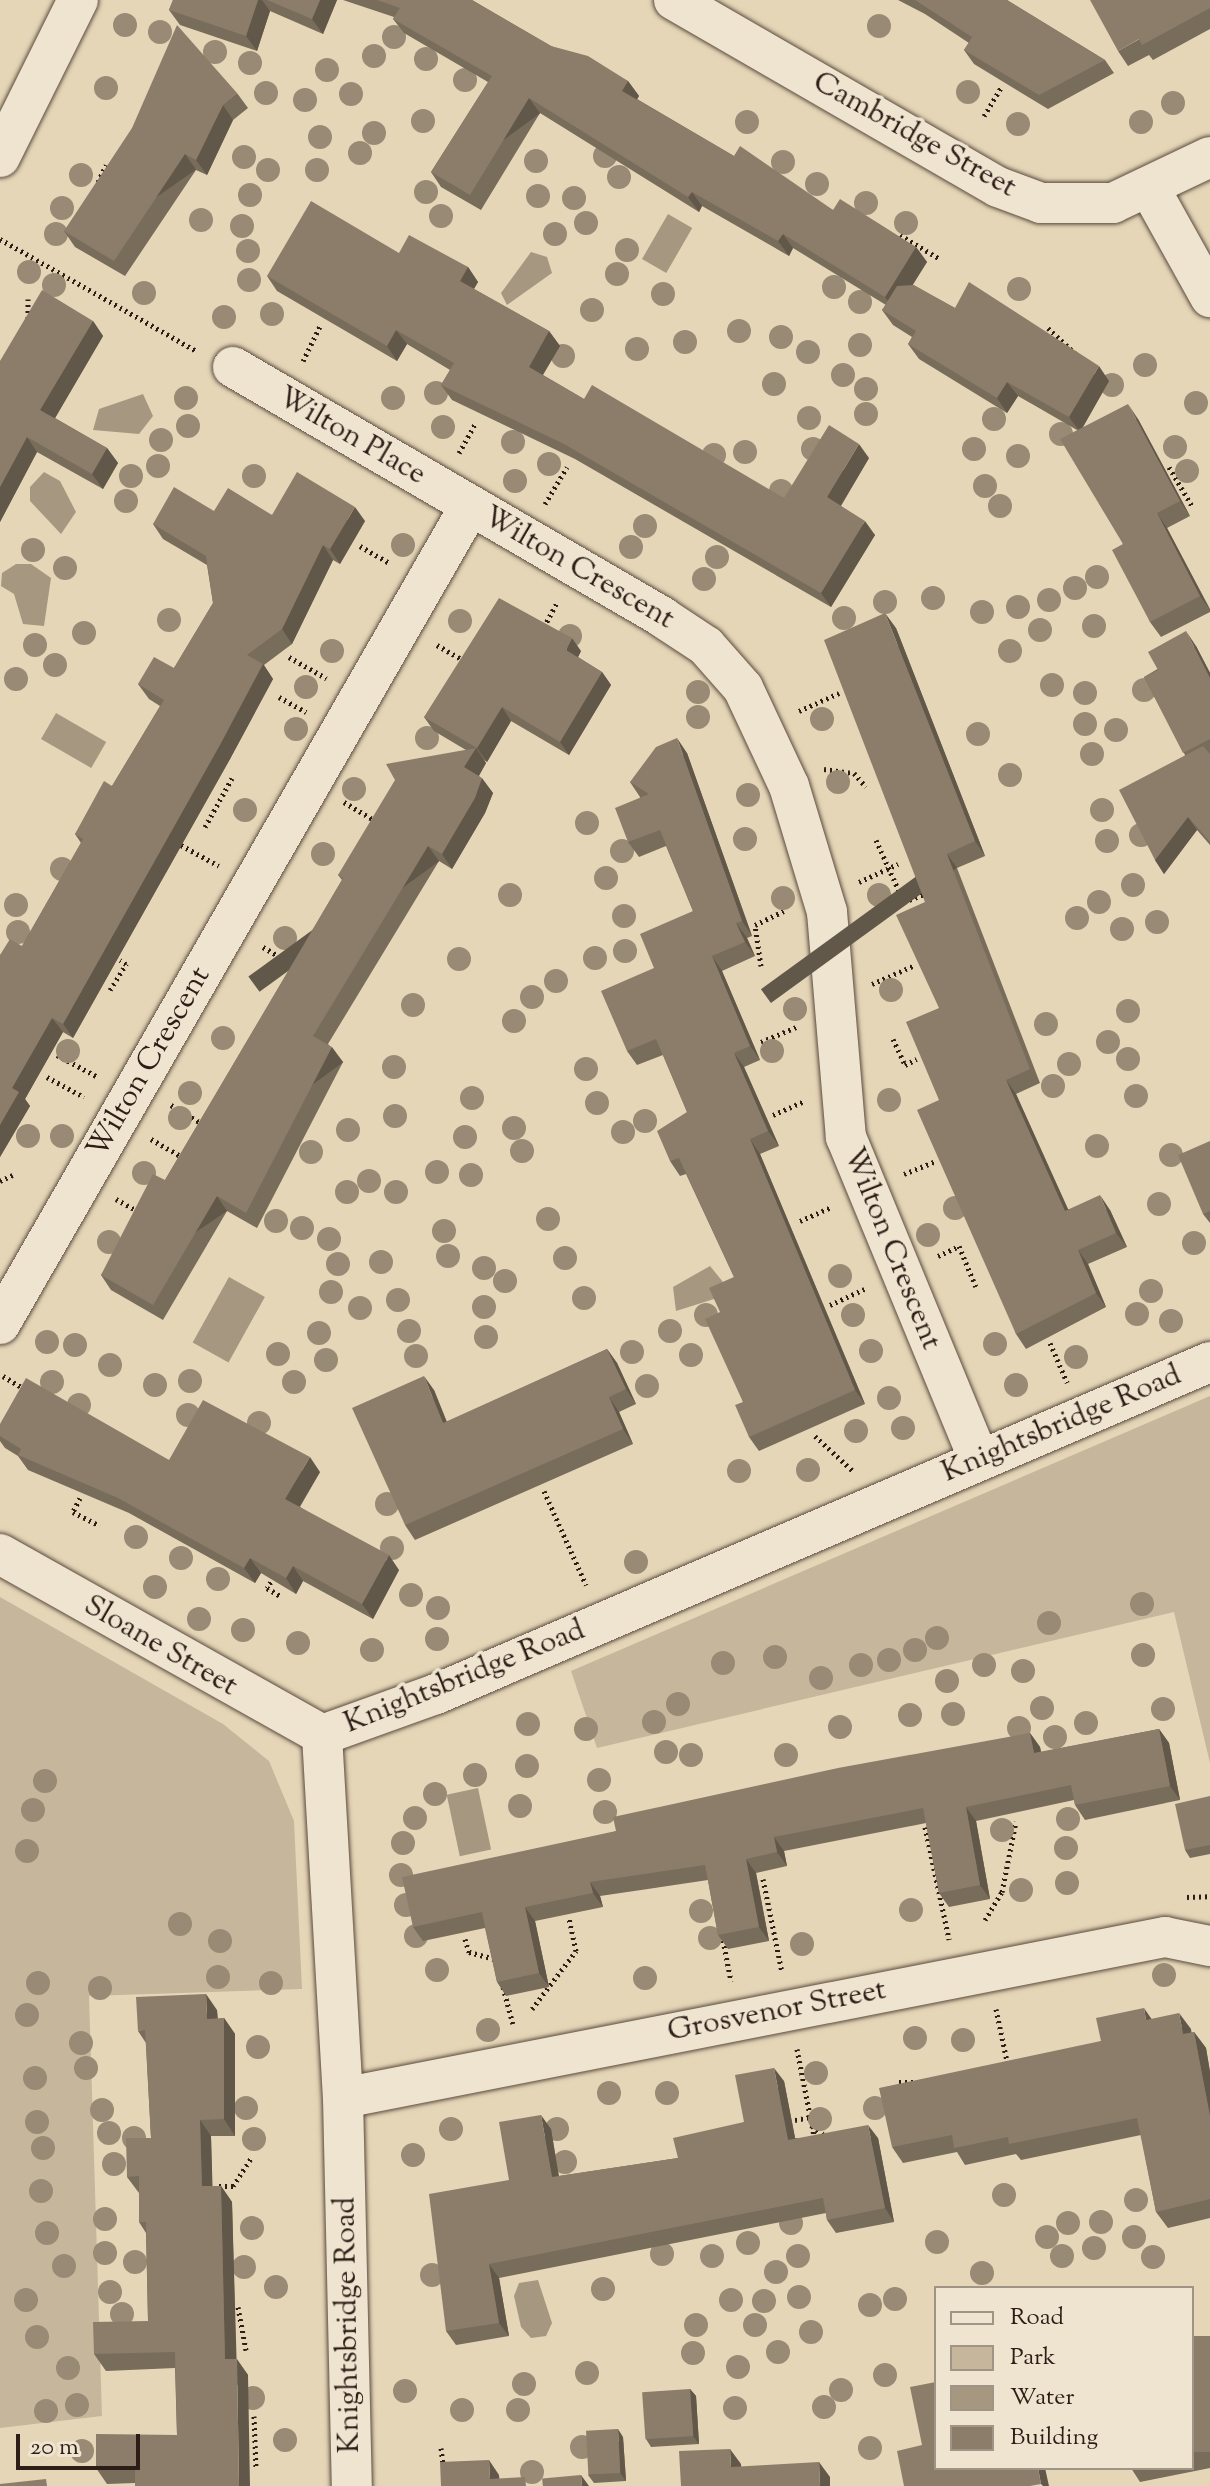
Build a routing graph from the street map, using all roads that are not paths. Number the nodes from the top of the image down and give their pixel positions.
1 (78, 0) edge
2 (674, 0) edge
3 (0, 157) edge
4 (1210, 157) edge
5 (1150, 189) junction
6 (1210, 297) edge
7 (233, 367) road end
8 (470, 506) junction
9 (0, 1324) edge
10 (1210, 1362) edge
11 (979, 1460) junction
12 (0, 1554) edge
13 (322, 1735) junction
14 (1210, 1946) edge
15 (343, 2098) junction
16 (352, 2486) edge

1 - 3 street
2 - 5 street, Cambridge Street
4 - 5 street, Cambridge Street
5 - 6 street
7 - 8 street, Wilton Place
8 - 9 street, Wilton Crescent
8 - 11 street, Wilton Crescent
10 - 11 street, Knightsbridge Road
11 - 13 street, Knightsbridge Road
12 - 13 street, Sloane Street
13 - 15 street, Knightsbridge Road
14 - 15 street, Grosvenor Street
15 - 16 street, Knightsbridge Road

